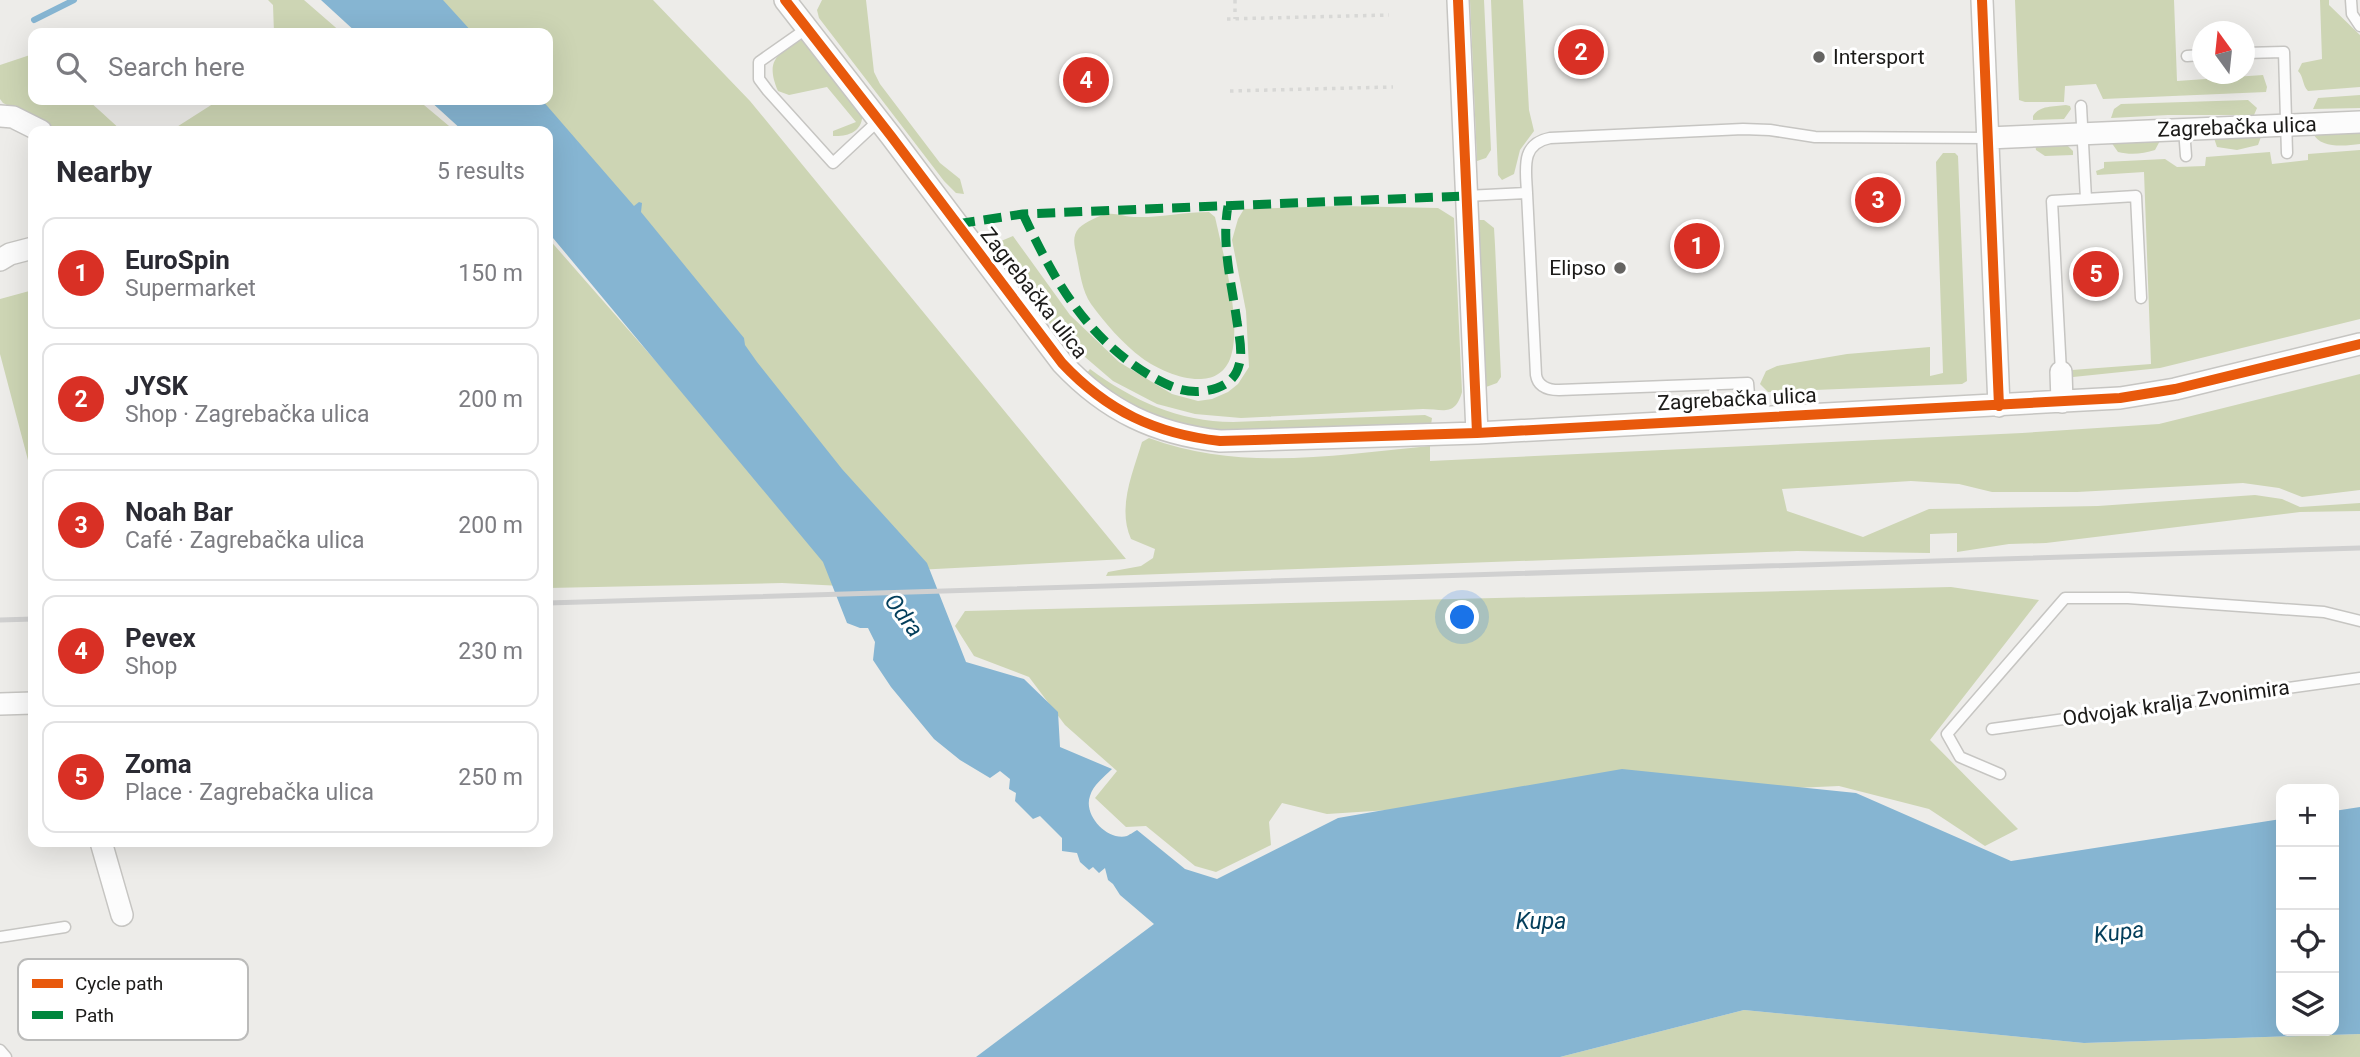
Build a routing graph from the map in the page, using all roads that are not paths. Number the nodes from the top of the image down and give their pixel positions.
1 (785, 0) edge
2 (1458, 0) edge
3 (1982, 0) edge
4 (2351, 0) edge
5 (2360, 26) edge
6 (806, 29) junction
7 (2255, 53) edge
8 (2187, 55) dead end
9 (2192, 55) edge
10 (2081, 106) dead end
11 (0, 116) edge
12 (878, 121) junction
13 (2360, 122) edge
14 (2286, 125) junction
15 (31, 126) edge
16 (2184, 130) junction
17 (2083, 134) junction
18 (1988, 138) junction
19 (2287, 153) dead end
20 (2186, 156) dead end
21 (1527, 193) junction
22 (1466, 196) junction
23 (2086, 199) junction
24 (28, 249) edge
25 (0, 260) edge
26 (2141, 298) dead end
27 (2360, 344) edge
28 (2061, 372) joint
29 (2062, 402) junction
30 (1999, 405) junction
31 (1751, 418) junction
32 (1477, 433) junction
33 (2360, 621) edge
34 (2360, 678) edge
35 (28, 703) edge
36 (0, 705) edge
37 (1992, 729) dead end
38 (2000, 774) dead end
39 (102, 847) edge
40 (122, 915) dead end
41 (65, 927) dead end
42 (0, 937) edge
43 (0, 1050) edge
44 (6, 1057) edge

1 - 6 street, Zagrebačka ulica
2 - 22 street
3 - 18 street
4 - 5 lane
6 - 12 street, Zagrebačka ulica
6 - 12 lane
7 - 14 lane
8 - 9 lane
10 - 17 lane
11 - 15 street
12 - 32 street, Zagrebačka ulica
13 - 14 street, Zagrebačka ulica
14 - 16 street, Zagrebačka ulica
14 - 19 lane
16 - 17 street, Zagrebačka ulica
16 - 20 lane
17 - 18 street, Zagrebačka ulica
17 - 23 lane
18 - 21 lane
18 - 30 street
21 - 22 lane
21 - 31 lane
22 - 32 street
23 - 26 lane
23 - 28 lane
24 - 25 street
27 - 29 street, Zagrebačka ulica
28 - 29 street
29 - 30 street, Zagrebačka ulica
30 - 31 street, Zagrebačka ulica
31 - 32 street, Zagrebačka ulica
33 - 38 lane
34 - 37 lane, Odvojak kralja Zvonimira
35 - 36 street
39 - 40 street
41 - 42 lane
43 - 44 lane

